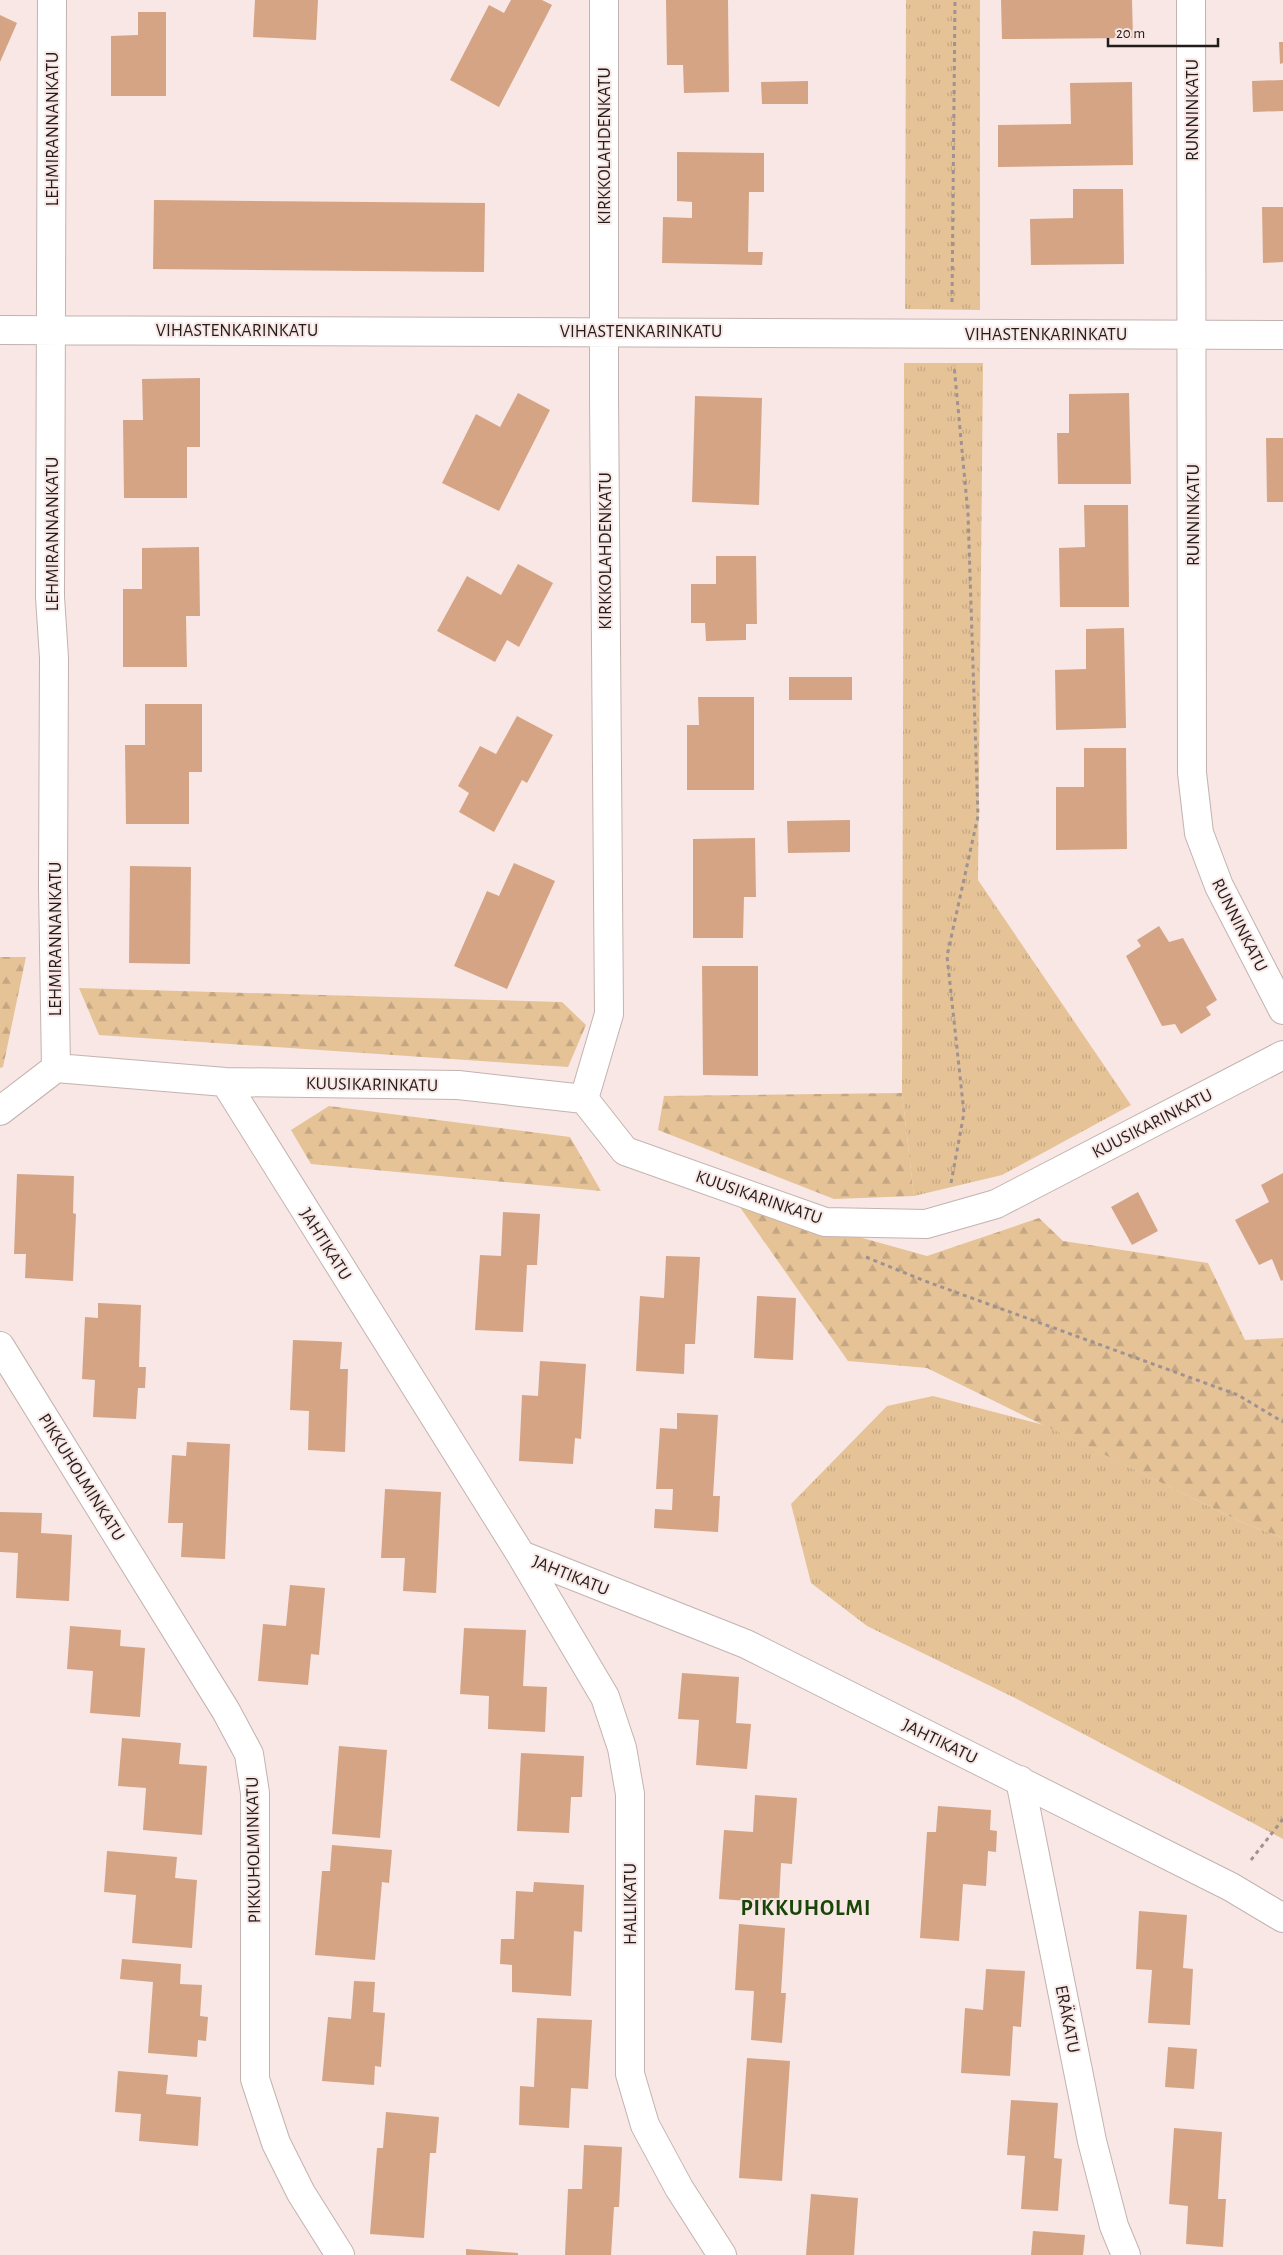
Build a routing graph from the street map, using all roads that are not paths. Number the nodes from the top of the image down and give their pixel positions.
1 (52, 0) edge
2 (604, 0) edge
3 (1192, 0) edge
4 (52, 329) junction
5 (0, 330) edge
6 (603, 331) junction
7 (1193, 335) junction
8 (1283, 335) edge
9 (1283, 1010) edge
10 (1283, 1055) edge
11 (56, 1068) junction
12 (225, 1082) junction
13 (584, 1099) junction
14 (0, 1111) edge
15 (0, 1346) edge
16 (521, 1555) junction
17 (1020, 1780) junction
18 (1283, 1918) edge
19 (340, 2255) edge
20 (722, 2255) edge
21 (1126, 2255) edge

1 - 4 street, LEHMIRANNANKATU
2 - 6 street, KIRKKOLAHDENKATU
3 - 7 street, RUNNINKATU
4 - 5 street, VIHASTENKARINKATU
4 - 6 street, VIHASTENKARINKATU
4 - 11 street, LEHMIRANNANKATU
6 - 7 street, VIHASTENKARINKATU
6 - 13 street, KIRKKOLAHDENKATU
7 - 8 street, VIHASTENKARINKATU
7 - 9 street, RUNNINKATU
10 - 13 street, KUUSIKARINKATU
11 - 12 street
11 - 14 street
12 - 13 street, KUUSIKARINKATU
12 - 16 street, JAHTIKATU
15 - 19 street, PIKKUHOLMINKATU
16 - 17 street, JAHTIKATU
16 - 20 street, HALLIKATU
17 - 18 street, JAHTIKATU
17 - 21 street, ERÄKATU

